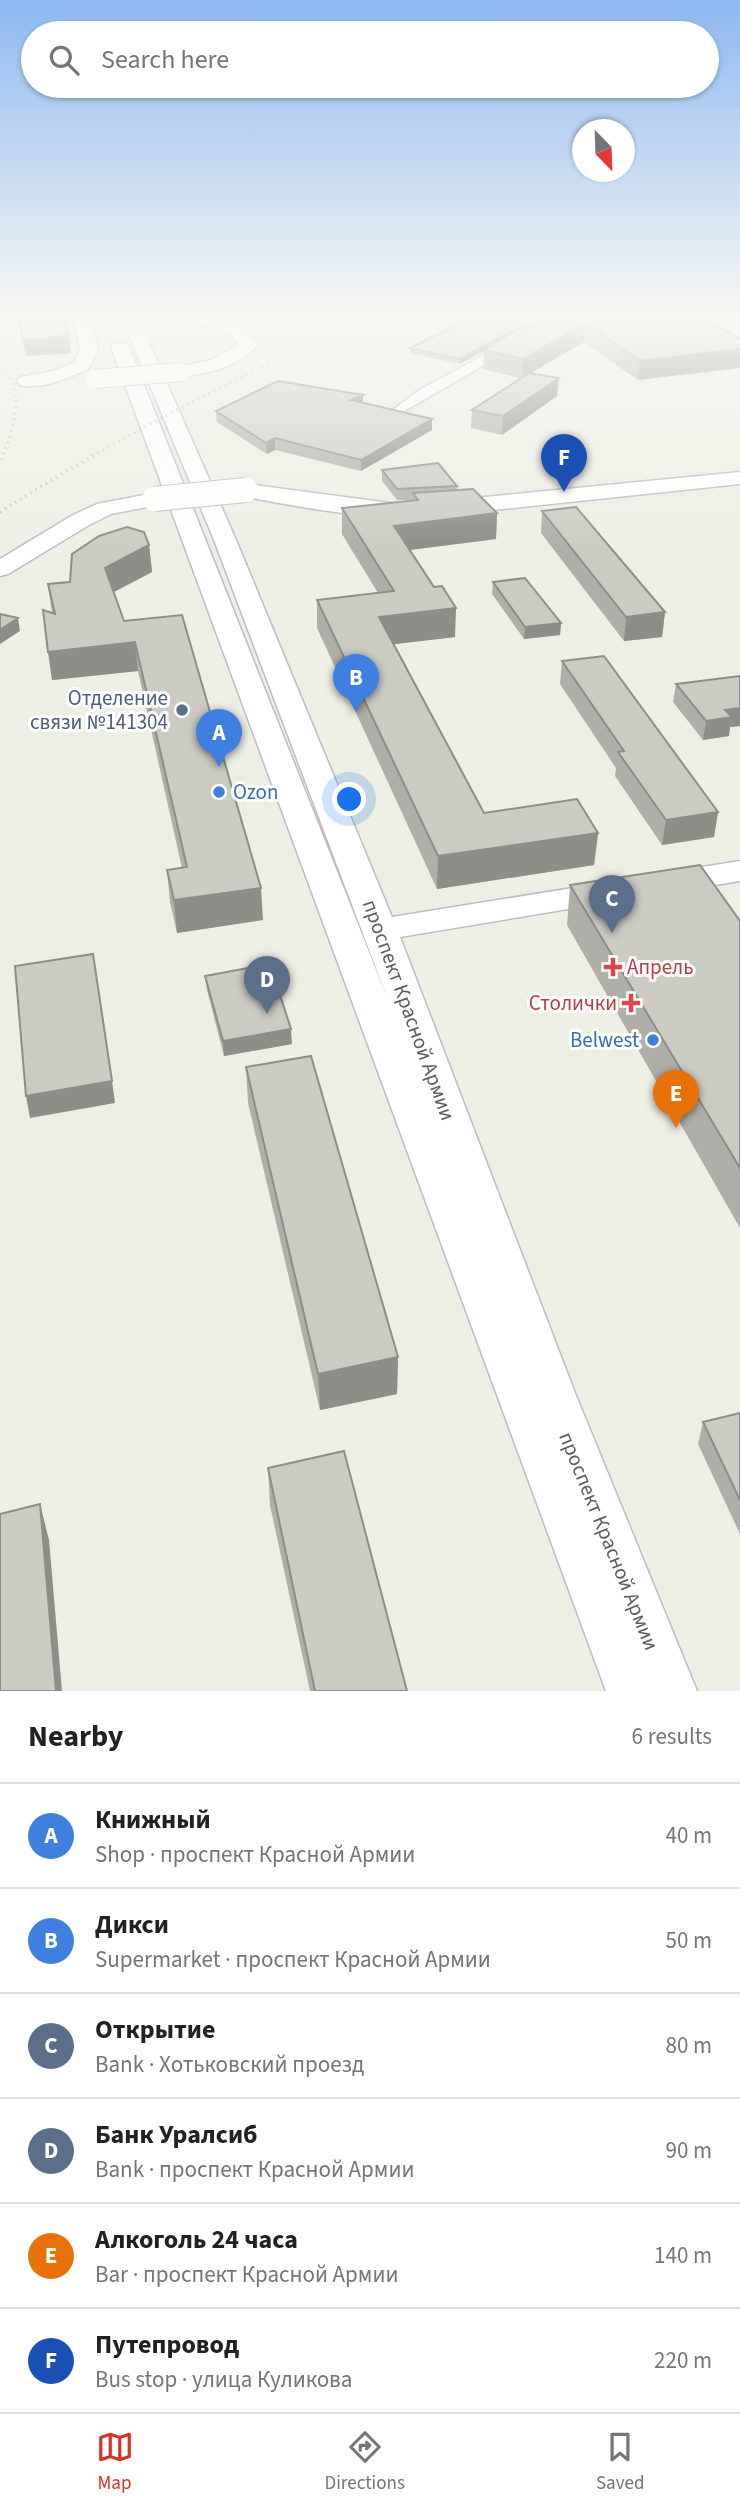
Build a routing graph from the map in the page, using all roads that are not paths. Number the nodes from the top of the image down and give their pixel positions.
1 (145, 392) edge
2 (152, 392) edge
3 (427, 392) edge
4 (401, 410) edge
5 (740, 478) edge
6 (0, 569) edge
7 (740, 871) edge
8 (380, 930) junction
9 (634, 1691) edge
10 (668, 1691) edge

1 - 9 main road, проспект Красной Армии
2 - 8 main road, проспект Красной Армии
3 - 4 street
5 - 6 main road, bridge
7 - 8 main road
8 - 10 main road, проспект Красной Армии

